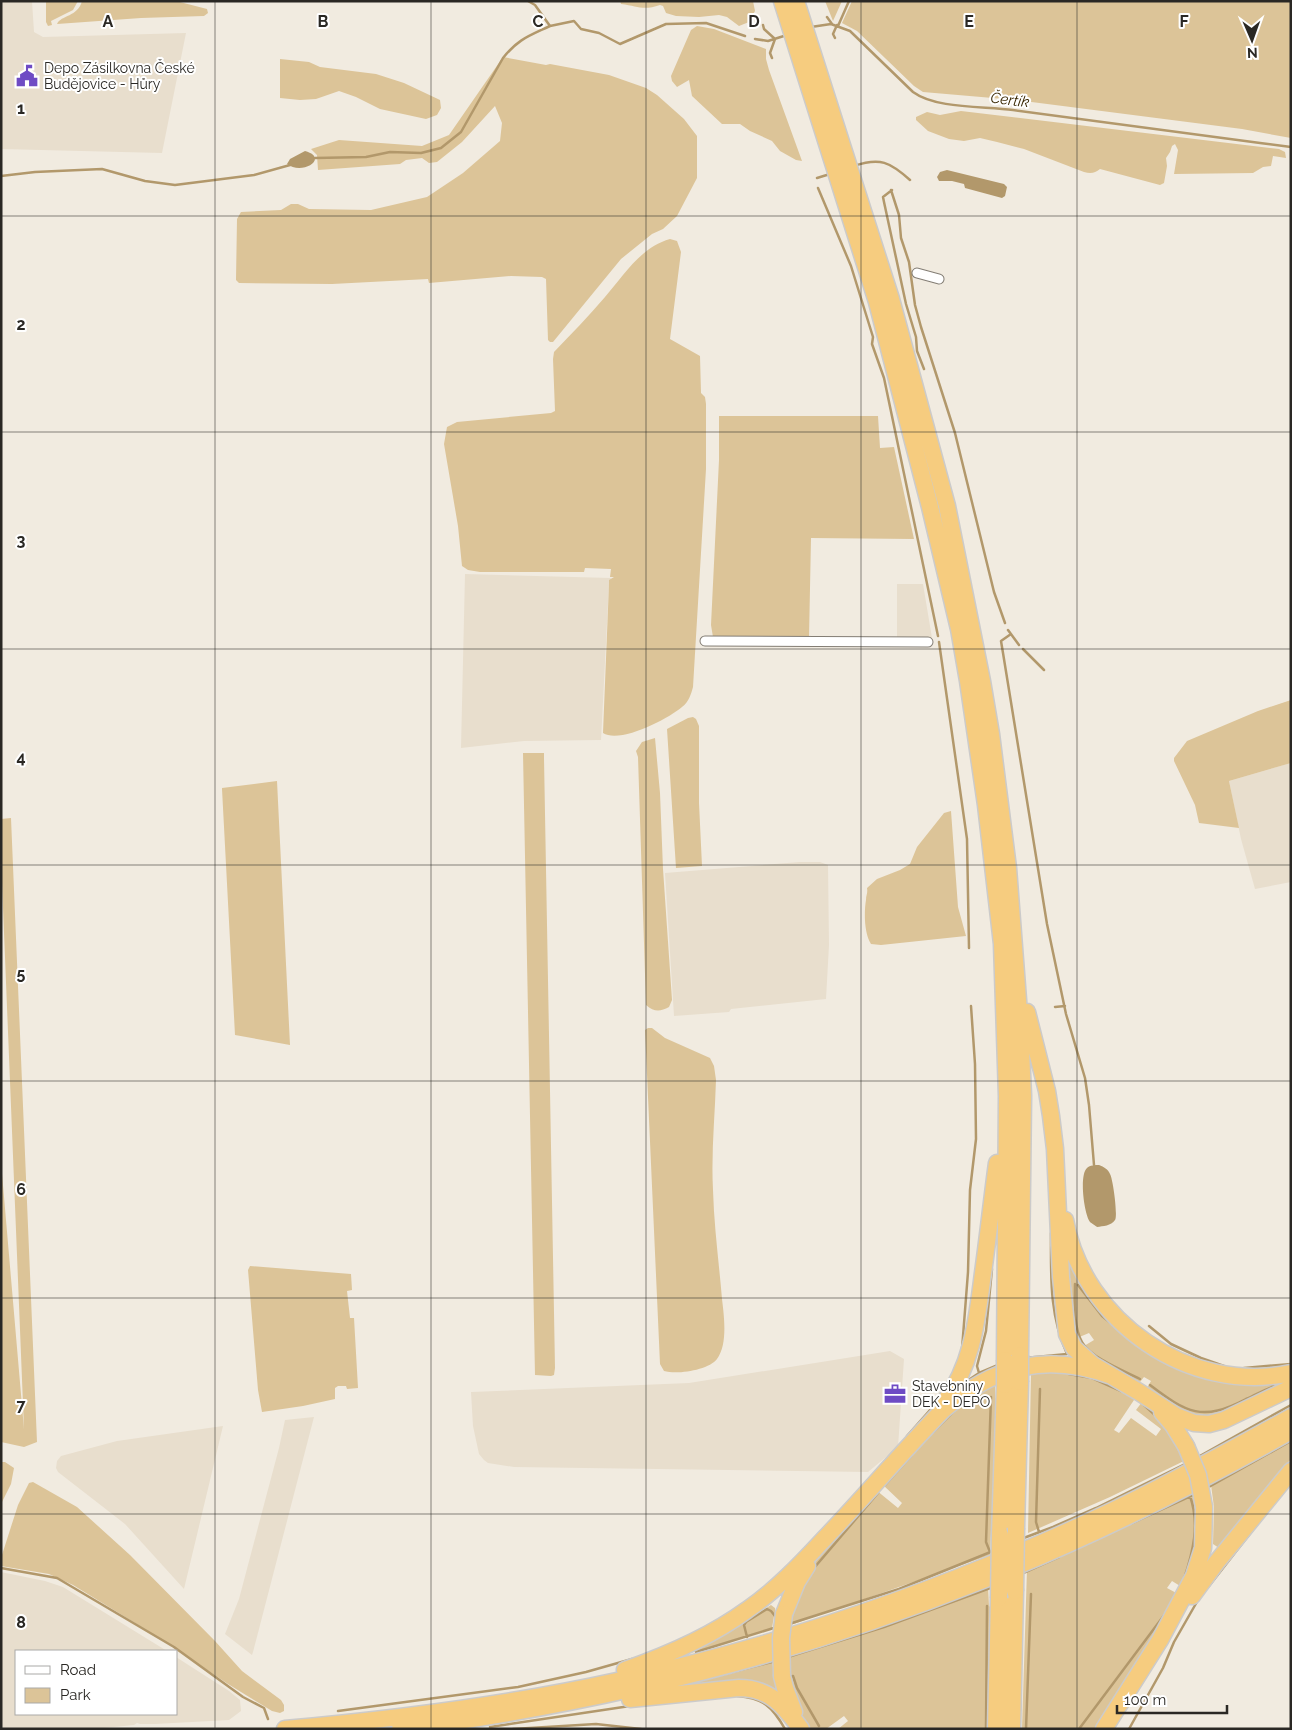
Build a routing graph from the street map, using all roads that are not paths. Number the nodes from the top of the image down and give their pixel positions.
1 (791, 8) edge
2 (843, 175) junction
3 (916, 273) dead end
4 (938, 279) dead end
5 (704, 641) dead end
6 (928, 642) dead end
7 (1014, 943) junction
8 (1007, 1096) junction
9 (1055, 1149) junction
10 (1012, 1358) junction
11 (1291, 1373) edge
12 (1112, 1376) junction
13 (1012, 1384) junction
14 (1291, 1388) edge
15 (1147, 1397) junction
16 (1291, 1417) edge
17 (1291, 1431) edge
18 (921, 1432) junction
19 (1291, 1471) edge
20 (842, 1520) junction
21 (1160, 1640) junction
22 (537, 1702) junction
23 (285, 1729) edge
24 (400, 1729) edge
25 (802, 1729) edge
26 (996, 1729) edge
27 (1012, 1729) edge
28 (1104, 1729) edge

1 - 2 highway
2 - 7 highway
2 - 8 highway
3 - 4 street
5 - 6 street
7 - 9 highway
7 - 10 highway
8 - 10 highway
8 - 18 highway
9 - 11 highway
9 - 12 highway
10 - 13 highway, bridge
12 - 15 highway
12 - 18 highway
13 - 26 highway, bridge
13 - 27 highway, bridge
14 - 15 highway
15 - 21 highway, bridge
16 - 22 highway
17 - 22 highway
18 - 20 highway
19 - 21 highway
20 - 22 highway
20 - 25 highway, bridge
21 - 28 highway
22 - 23 highway
22 - 24 highway
22 - 25 highway

